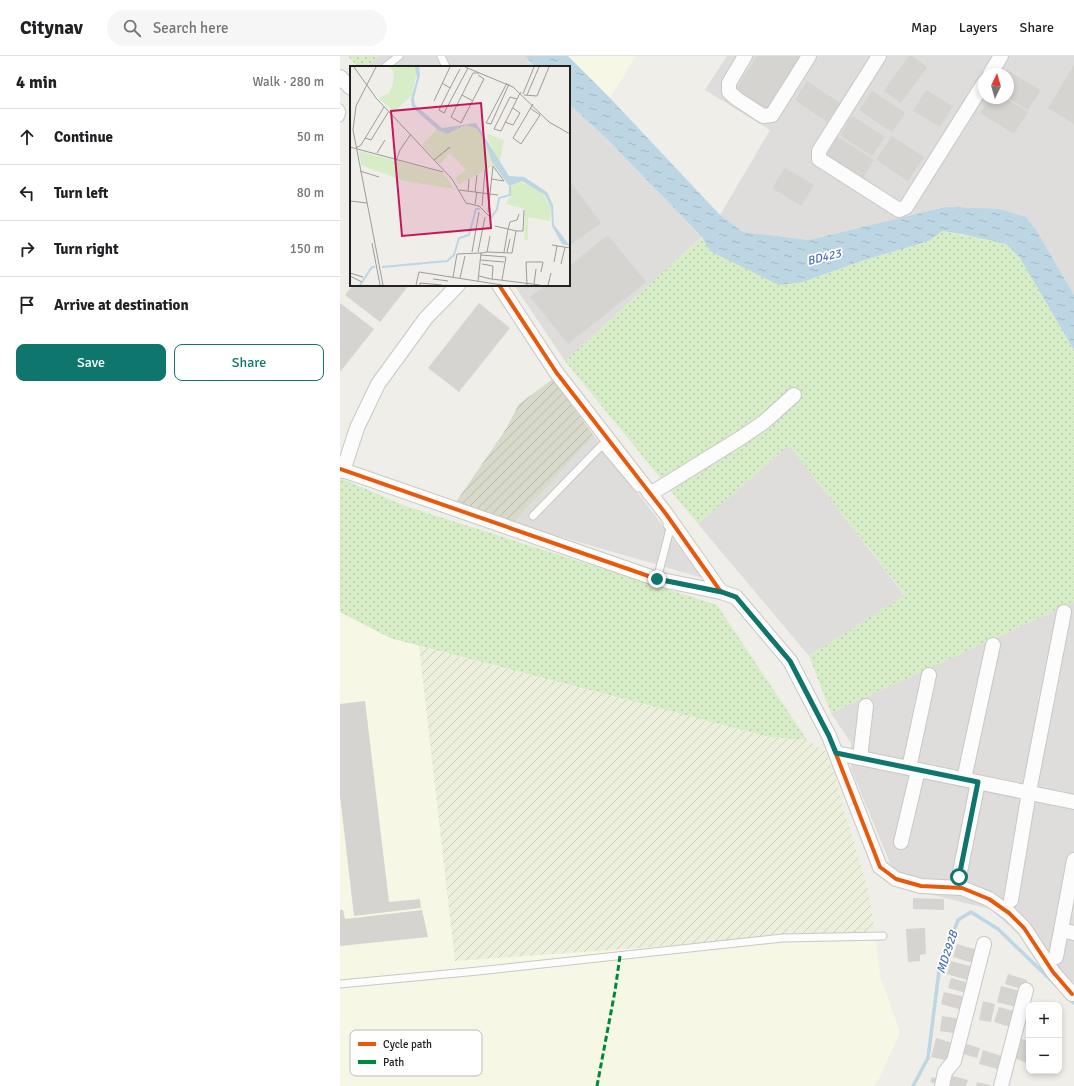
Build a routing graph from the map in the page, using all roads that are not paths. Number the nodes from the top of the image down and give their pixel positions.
1 (399, 56) edge
2 (441, 56) edge
3 (745, 56) edge
4 (809, 56) edge
5 (879, 56) edge
6 (1001, 56) edge
7 (386, 66) edge
8 (446, 66) edge
9 (994, 68) edge
10 (340, 77) edge
11 (350, 87) edge
12 (978, 93) edge
13 (340, 108) edge
14 (340, 118) edge
15 (457, 286) edge
16 (500, 286) edge
17 (794, 395) dead end
18 (622, 464) junction
19 (341, 470) edge
20 (650, 494) junction
21 (533, 516) dead end
22 (657, 579) junction
23 (722, 592) junction
24 (1064, 612) dead end
25 (993, 645) dead end
26 (929, 675) dead end
27 (866, 706) dead end
28 (836, 753) junction
29 (860, 758) junction
30 (914, 769) junction
31 (964, 780) junction
32 (978, 782) junction
33 (1029, 792) junction
34 (1074, 802) edge
35 (901, 842) dead end
36 (1074, 860) edge
37 (1073, 874) edge
38 (959, 877) dead end
39 (1011, 900) dead end
40 (1067, 931) edge
41 (883, 936) dead end
42 (984, 944) dead end
43 (1056, 957) dead end
44 (340, 984) edge
45 (1026, 990) dead end
46 (1072, 994) dead end
47 (942, 1086) edge
48 (1001, 1086) edge

1 - 7 lane
2 - 8 lane
3 - 4 street
5 - 12 street
6 - 9 street
10 - 11 street
13 - 14 lane
15 - 19 street
16 - 18 street
17 - 20 street
18 - 20 street
18 - 21 lane
18 - 22 lane
19 - 22 street
20 - 23 street
22 - 23 street
23 - 28 street
24 - 33 street
25 - 31 street
26 - 30 street
27 - 29 street
28 - 29 street
28 - 46 street
29 - 30 street
30 - 31 street
30 - 35 street
31 - 32 street
32 - 33 street
32 - 38 street
33 - 34 street
33 - 39 street
36 - 37 street
37 - 40 street
40 - 43 street
41 - 44 lane
42 - 47 street
45 - 48 street

